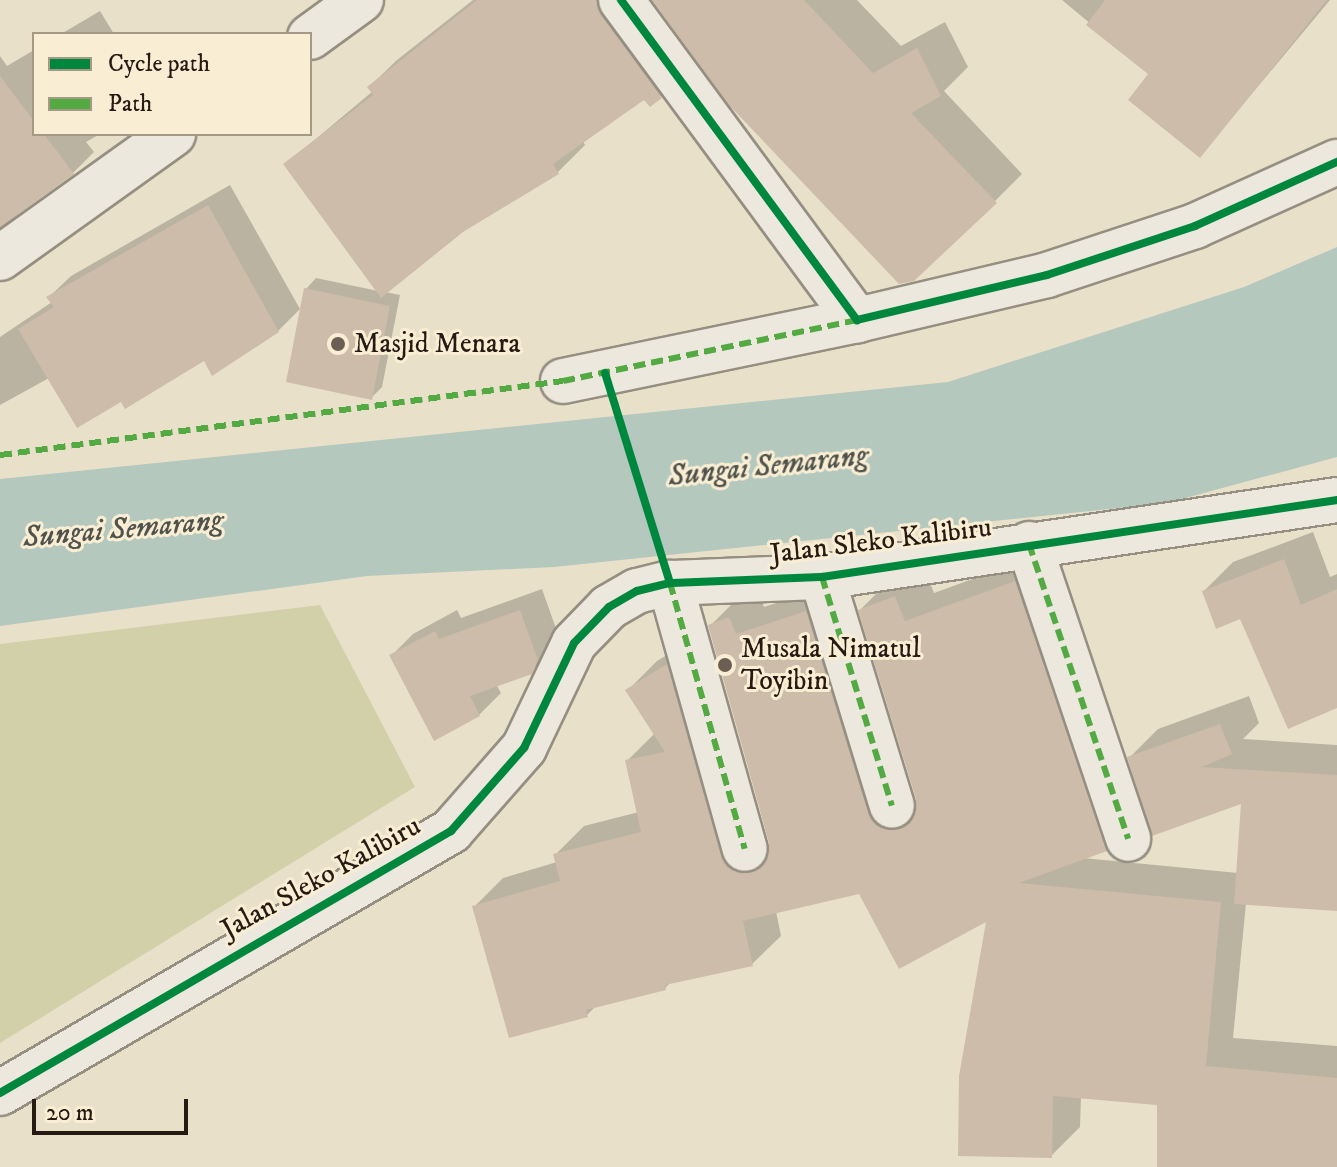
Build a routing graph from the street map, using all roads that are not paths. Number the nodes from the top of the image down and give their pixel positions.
1 (361, 0) edge
2 (621, 0) edge
3 (312, 36) edge
4 (170, 136) edge
5 (1337, 162) edge
6 (0, 258) edge
7 (857, 320) junction
8 (563, 381) dead end
9 (1337, 500) edge
10 (1029, 544) junction
11 (822, 577) junction
12 (670, 583) junction
13 (892, 806) dead end
14 (1128, 839) dead end
15 (745, 849) dead end
16 (0, 1093) edge

1 - 3 street
2 - 7 street
4 - 6 street
5 - 7 street
7 - 8 street
9 - 10 street, Jalan Sleko Kalibiru
10 - 11 street, Jalan Sleko Kalibiru
10 - 14 street
11 - 12 street, Jalan Sleko Kalibiru
11 - 13 street
12 - 15 street
12 - 16 street, Jalan Sleko Kalibiru

